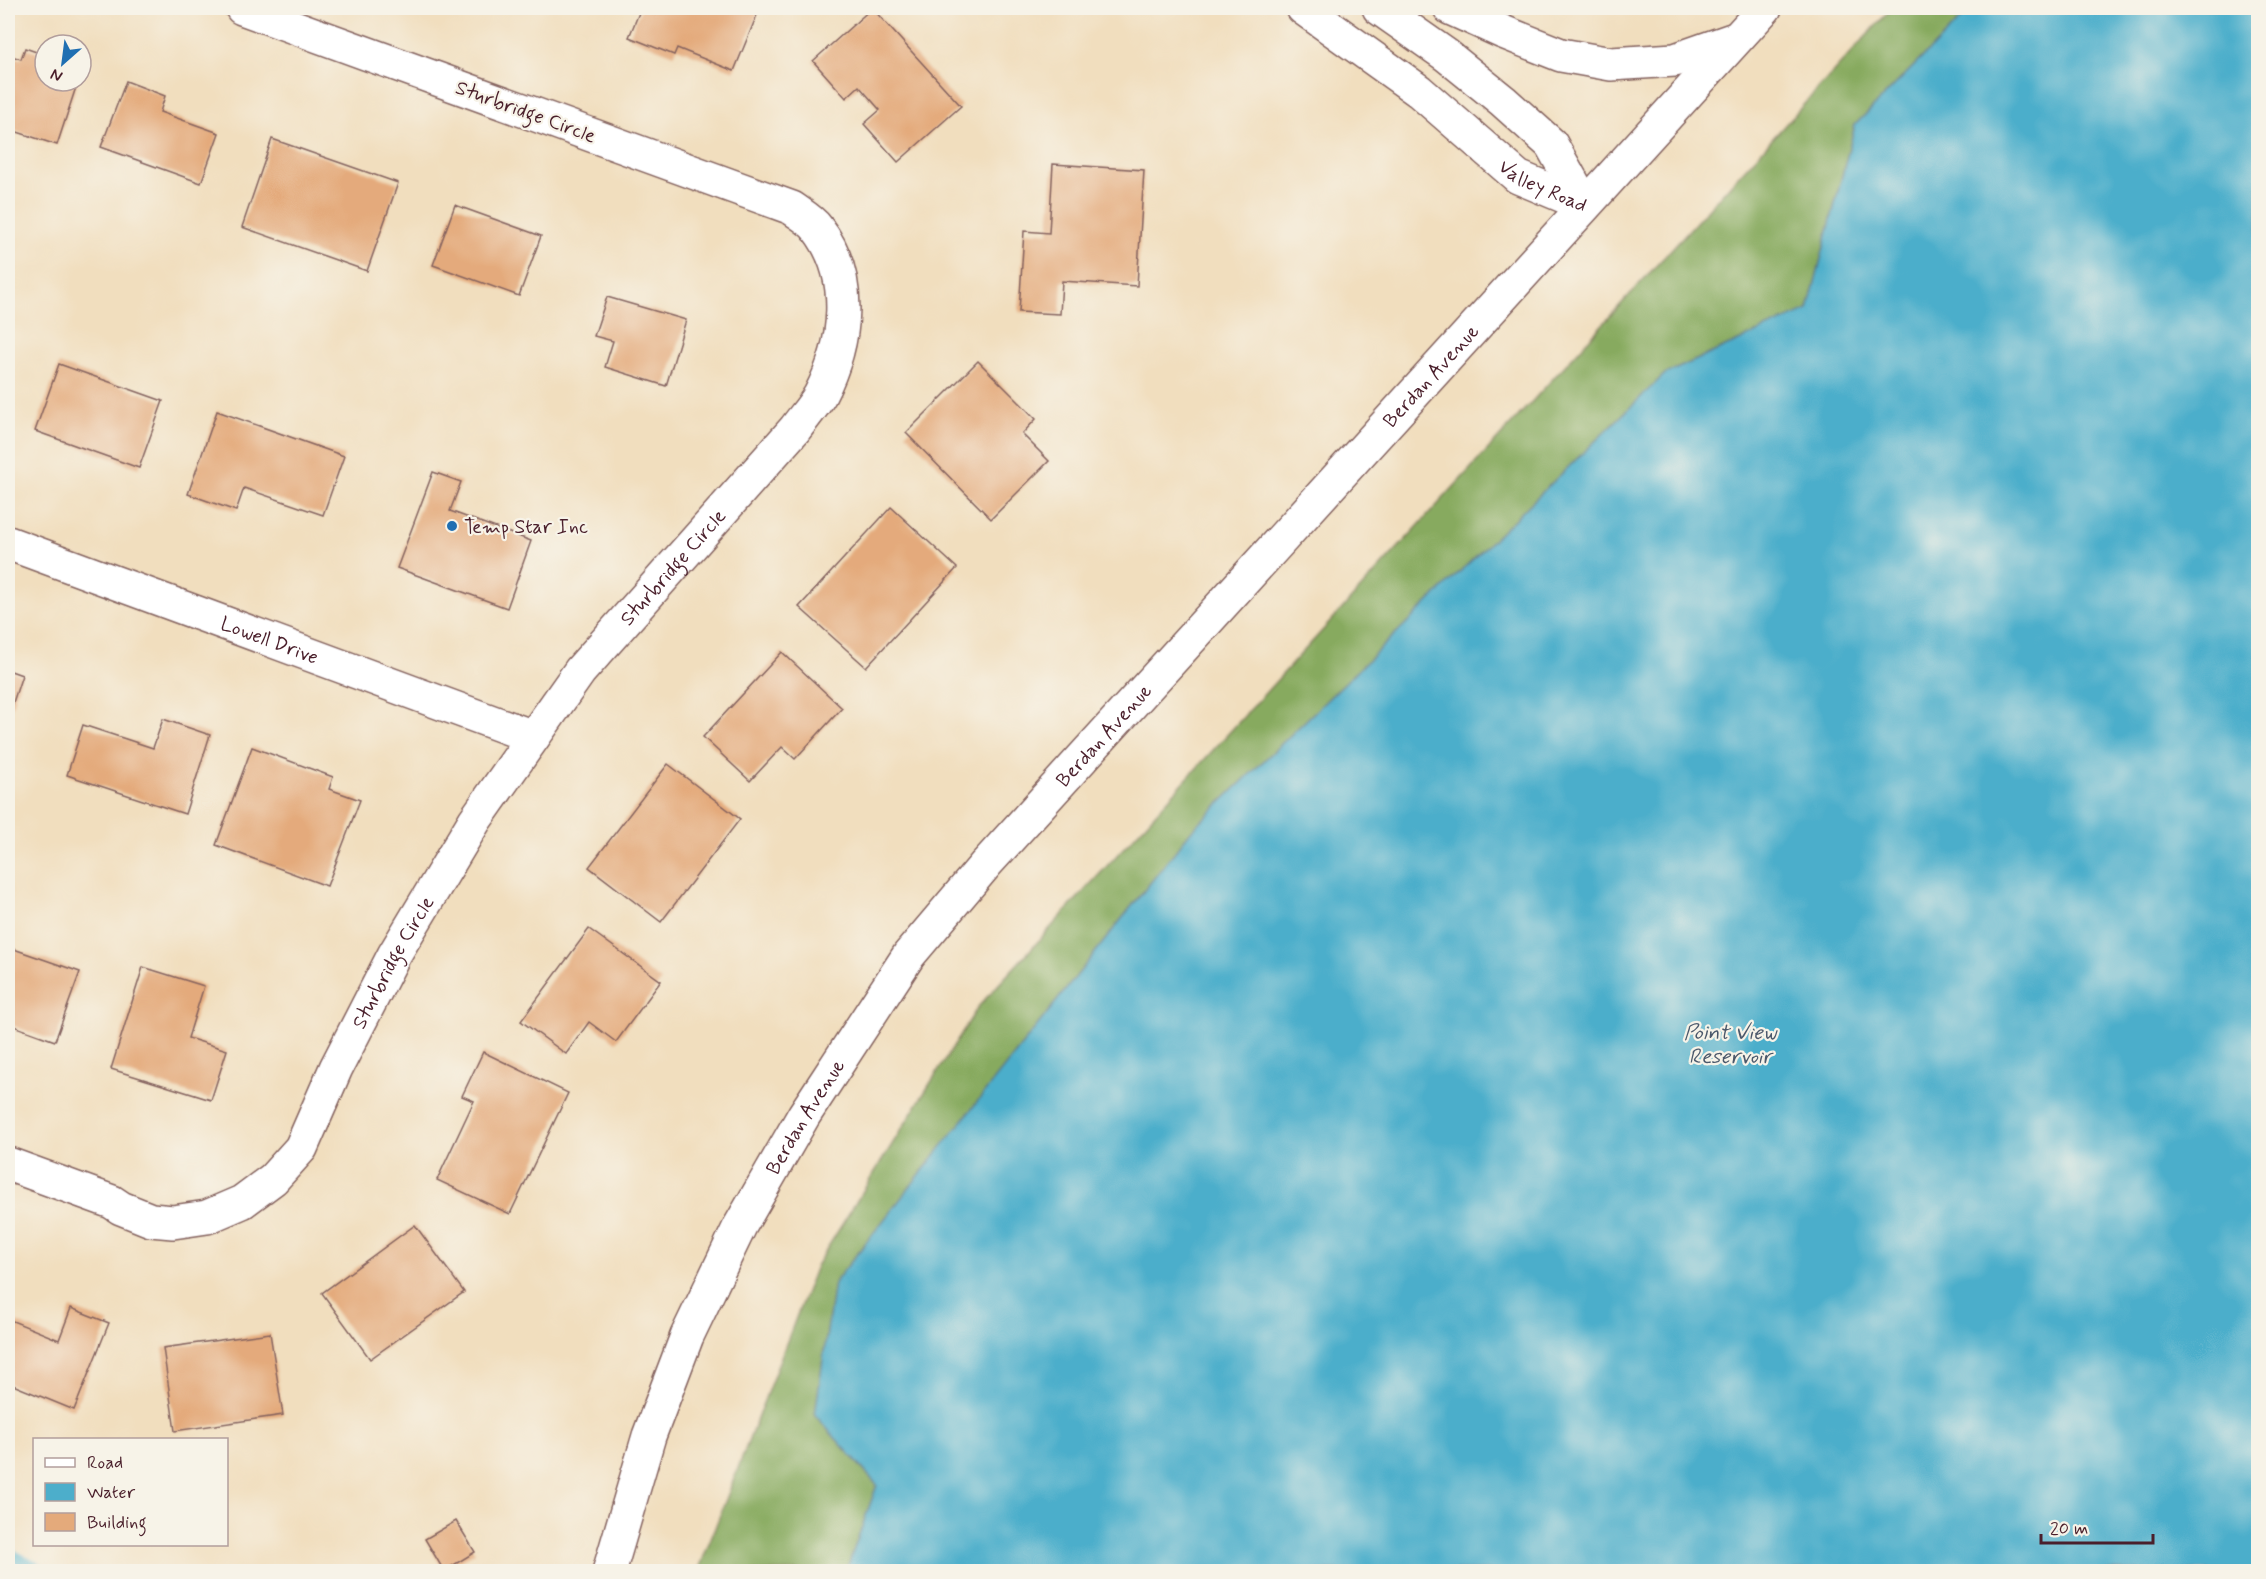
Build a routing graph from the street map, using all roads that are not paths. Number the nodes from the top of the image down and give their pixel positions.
1 (242, 8) edge
2 (1303, 8) edge
3 (1379, 8) edge
4 (1450, 8) edge
5 (1764, 8) edge
6 (1736, 38) junction
7 (1585, 206) junction
8 (8, 543) edge
9 (533, 737) junction
10 (8, 1164) edge
11 (609, 1572) edge

1 - 9 main road, Sturbridge Circle
2 - 7 main road, Valley Road
3 - 7 main road, Valley Road
4 - 6 main road
5 - 6 main road, Berdan Avenue
6 - 7 main road, Berdan Avenue
7 - 11 main road, Berdan Avenue
8 - 9 main road, Lowell Drive
9 - 10 main road, Sturbridge Circle

